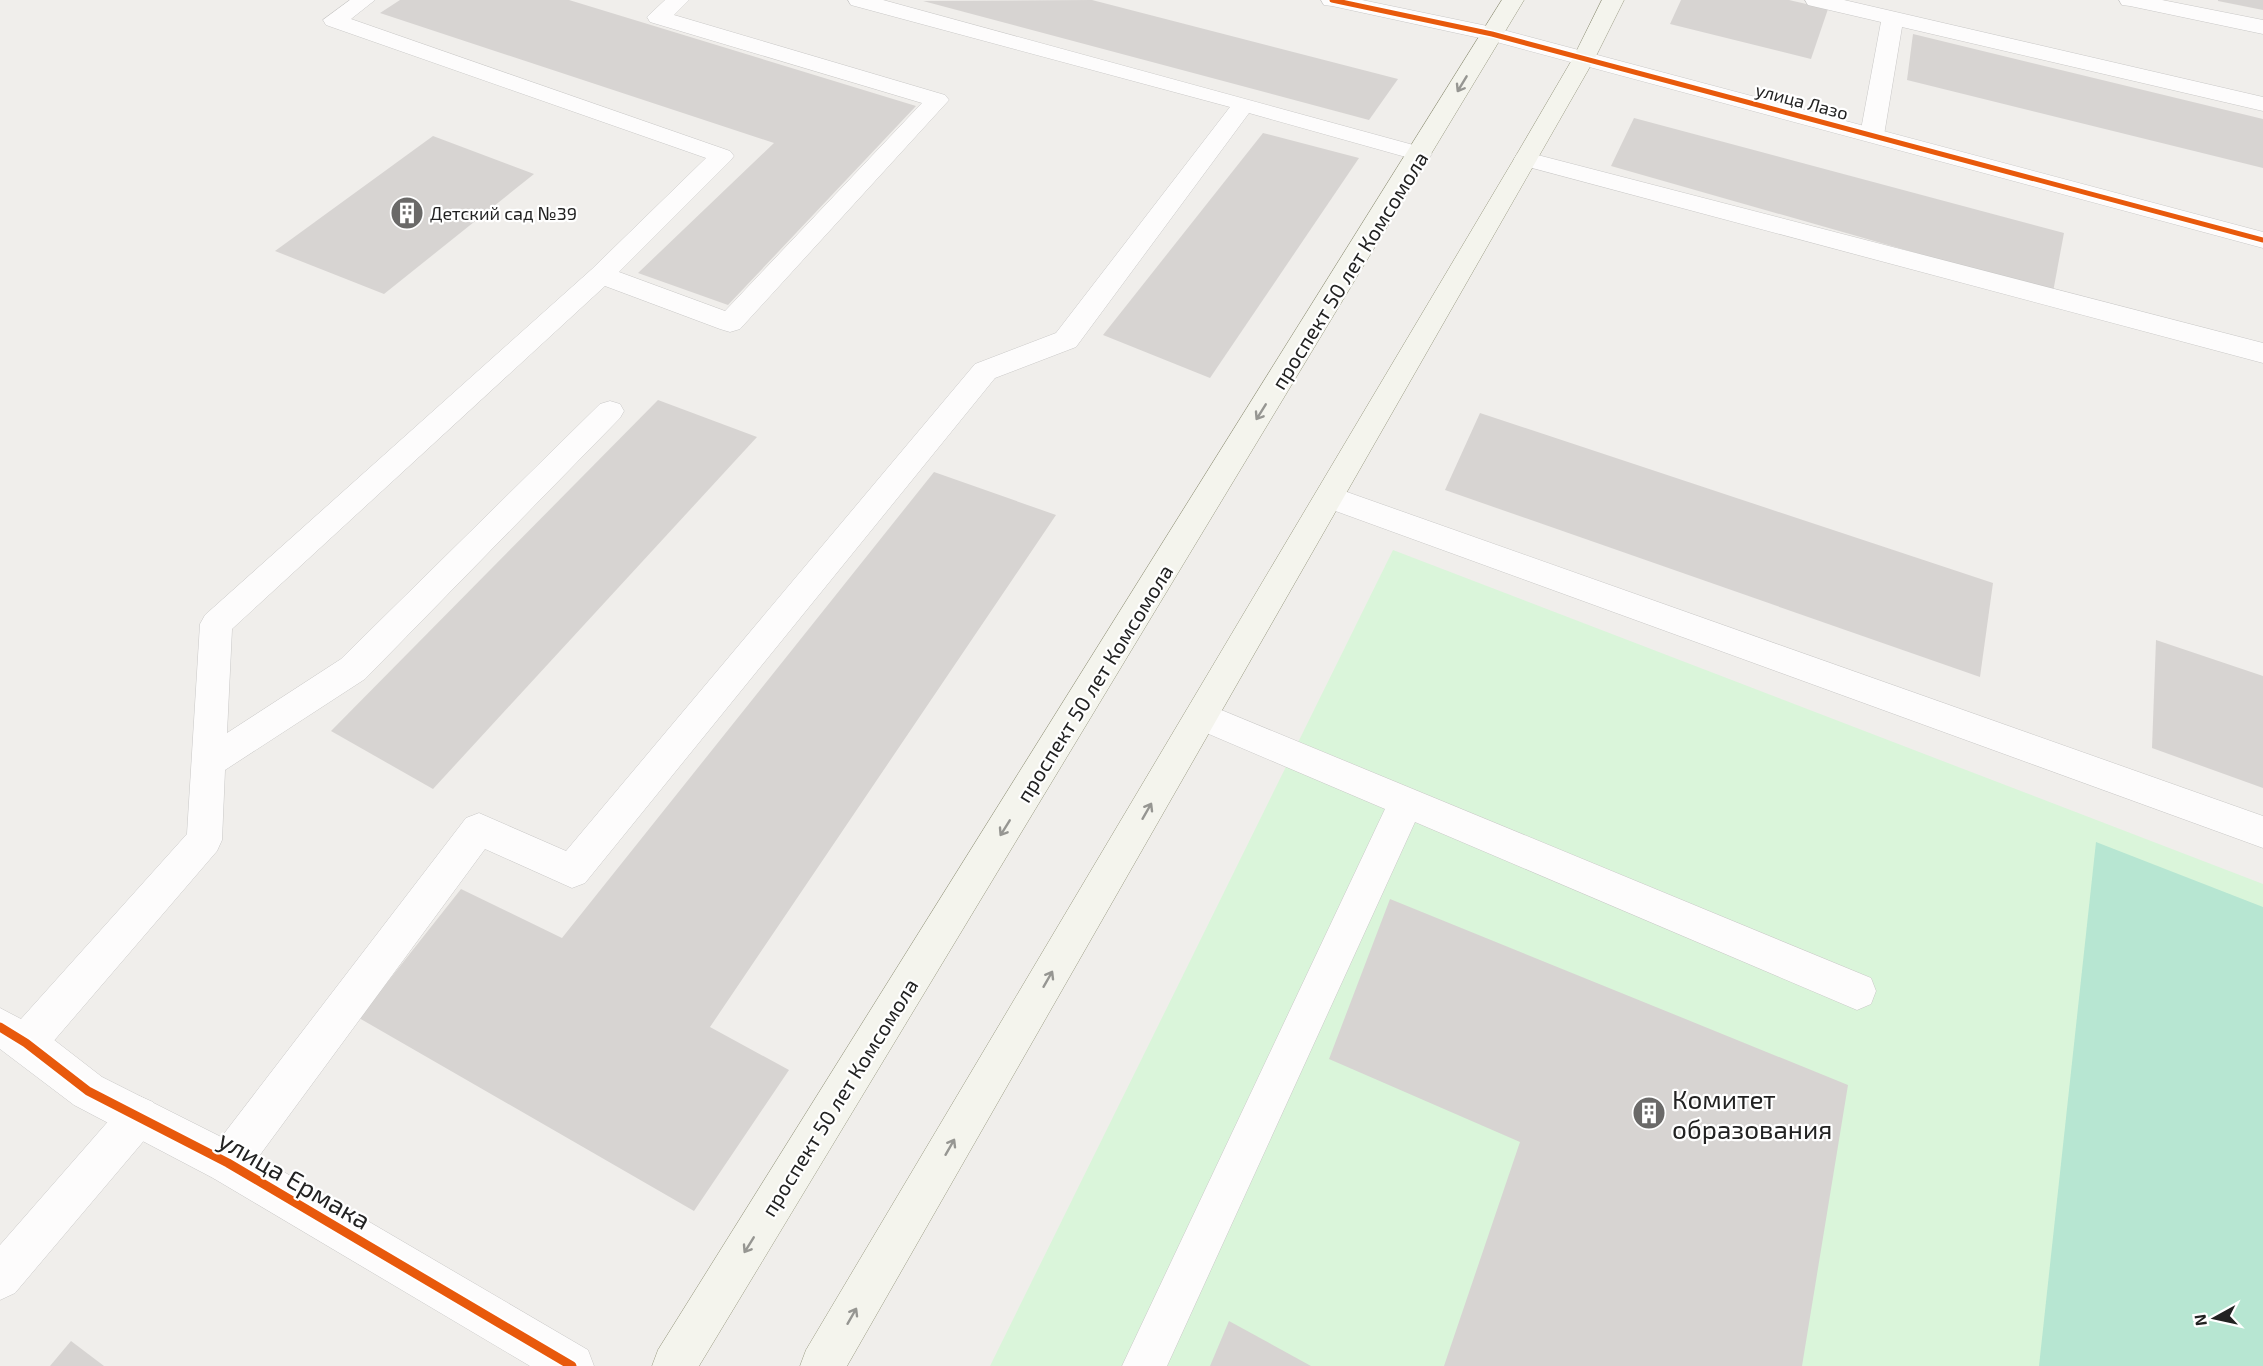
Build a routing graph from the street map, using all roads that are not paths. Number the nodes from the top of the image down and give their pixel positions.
1 (364, 0) edge
2 (678, 0) edge
3 (859, 0) edge
4 (1332, 0) edge
5 (1513, 0) edge
6 (1613, 0) edge
7 (1816, 0) edge
8 (2130, 0) edge
9 (1893, 18) junction
10 (2263, 27) edge
11 (1492, 34) junction
12 (1584, 58) junction
13 (1244, 104) junction
14 (2263, 104) edge
15 (1872, 135) junction
16 (1420, 154) junction
17 (1526, 159) junction
18 (2263, 240) edge
19 (602, 275) junction
20 (2263, 353) edge
21 (610, 411) dead end
22 (1330, 496) junction
23 (1202, 716) junction
24 (208, 763) junction
25 (1406, 802) junction
26 (2263, 832) edge
27 (1857, 992) dead end
28 (13, 1035) edge
29 (139, 1116) junction
30 (228, 1164) junction
31 (0, 1278) edge
32 (572, 1366) edge
33 (674, 1366) edge
34 (822, 1366) edge
35 (1144, 1366) edge

1 - 19 street
2 - 19 street
3 - 13 street
4 - 11 street, улица Лазо
5 - 11 main road, проспект 50 лет Комсомола
6 - 12 main road
7 - 9 street
8 - 10 street
9 - 14 street
9 - 15 street
11 - 12 street, улица Лазо
11 -> 16 main road, проспект 50 лет Комсомола
12 - 15 street, улица Лазо
12 - 17 main road
13 - 16 street
13 - 30 street
15 - 18 street, улица Лазо
16 -> 33 main road, проспект 50 лет Комсомола
17 - 20 street
17 - 22 main road
19 - 24 street
21 - 24 street
22 - 23 main road
22 - 26 street
23 - 25 street
34 -> 23 main road
24 - 28 street
25 - 27 street
25 - 35 street
28 - 29 street, улица Ермака
29 - 30 street, улица Ермака
29 - 31 street
30 - 32 street, улица Ермака

